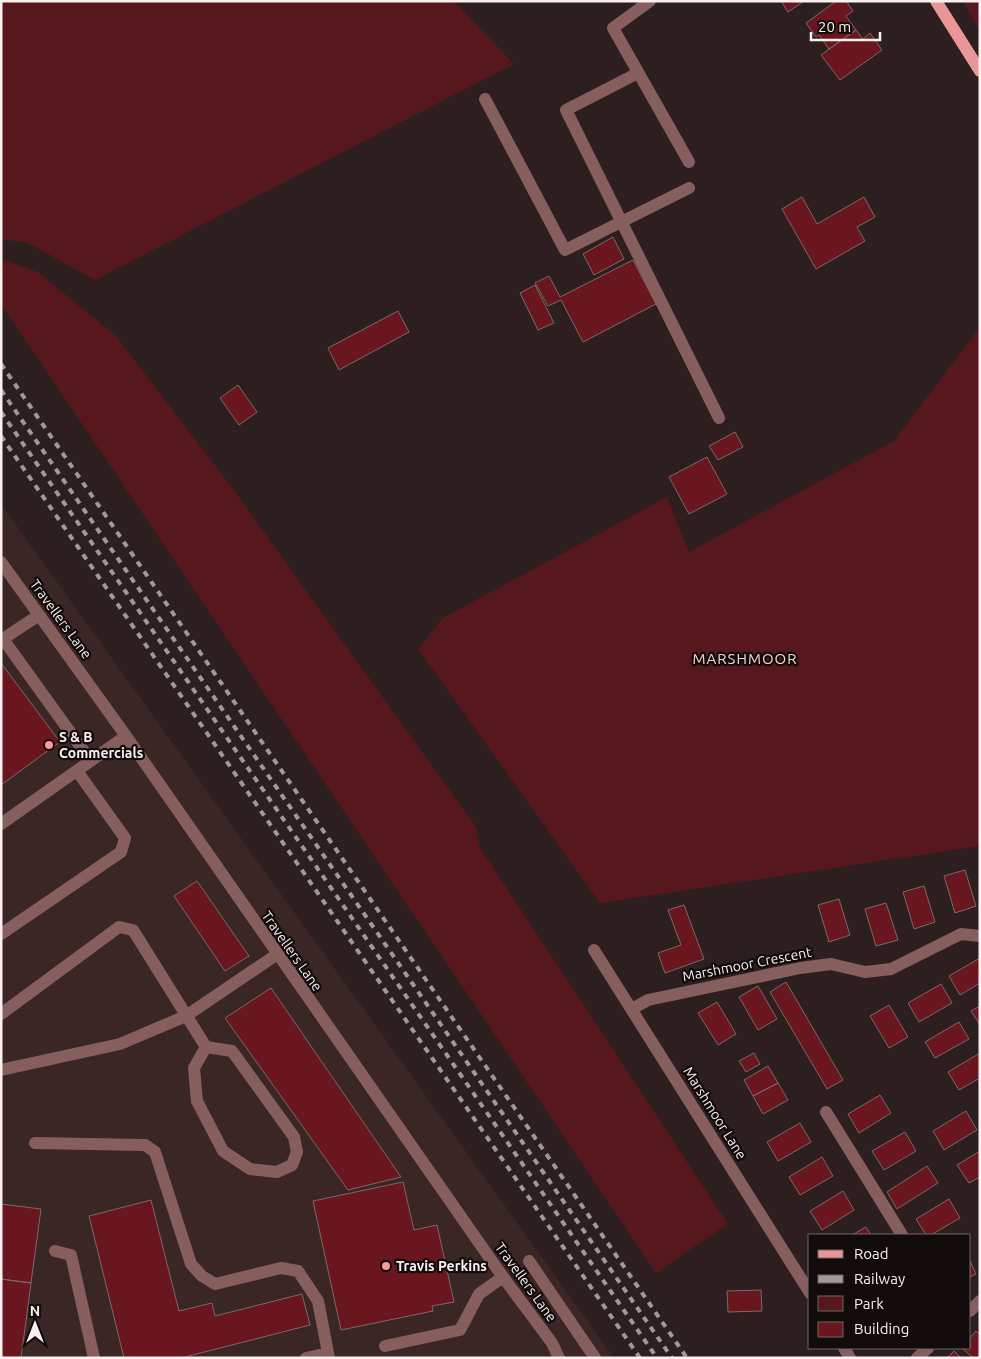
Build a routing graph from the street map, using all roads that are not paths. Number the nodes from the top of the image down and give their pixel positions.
1 (650, 1) edge
2 (936, 1) edge
3 (980, 71) edge
4 (638, 73) junction
5 (485, 99) dead end
6 (689, 162) dead end
7 (689, 188) dead end
8 (621, 221) junction
9 (719, 418) dead end
10 (1, 562) edge
11 (39, 615) junction
12 (2, 640) edge
13 (126, 736) junction
14 (91, 762) junction
15 (77, 771) junction
16 (1, 824) edge
17 (1, 934) edge
18 (980, 936) edge
19 (594, 950) dead end
20 (276, 955) junction
21 (632, 1009) junction
22 (1, 1014) edge
23 (186, 1016) junction
24 (206, 1047) junction
25 (1, 1070) edge
26 (826, 1112) dead end
27 (35, 1143) dead end
28 (901, 1234) edge
29 (55, 1251) dead end
30 (529, 1261) dead end
31 (503, 1277) junction
32 (808, 1289) edge
33 (385, 1346) dead end
34 (927, 1349) edge
35 (328, 1356) edge
36 (94, 1358) edge
37 (306, 1358) edge
38 (559, 1358) edge
39 (595, 1358) edge
40 (917, 1358) edge

1 - 4 street
2 - 3 main road
4 - 6 street
4 - 8 street
5 - 8 street
7 - 8 street
8 - 9 street
10 - 11 street, Travellers Lane
11 - 12 street
11 - 13 street, Travellers Lane
12 - 14 street
13 - 14 street
13 - 20 street, Travellers Lane
14 - 15 street
15 - 16 street
15 - 17 street
18 - 21 street, Marshmoor Crescent
19 - 21 street, Marshmoor Lane
20 - 23 street
20 - 31 street, Travellers Lane
21 - 32 street, Marshmoor Lane
22 - 23 street
23 - 24 street
23 - 25 street
24 - 24 street
26 - 28 street
27 - 35 street
29 - 36 street
30 - 39 street
31 - 33 street
31 - 38 street, Travellers Lane
34 - 40 street
35 - 37 street

